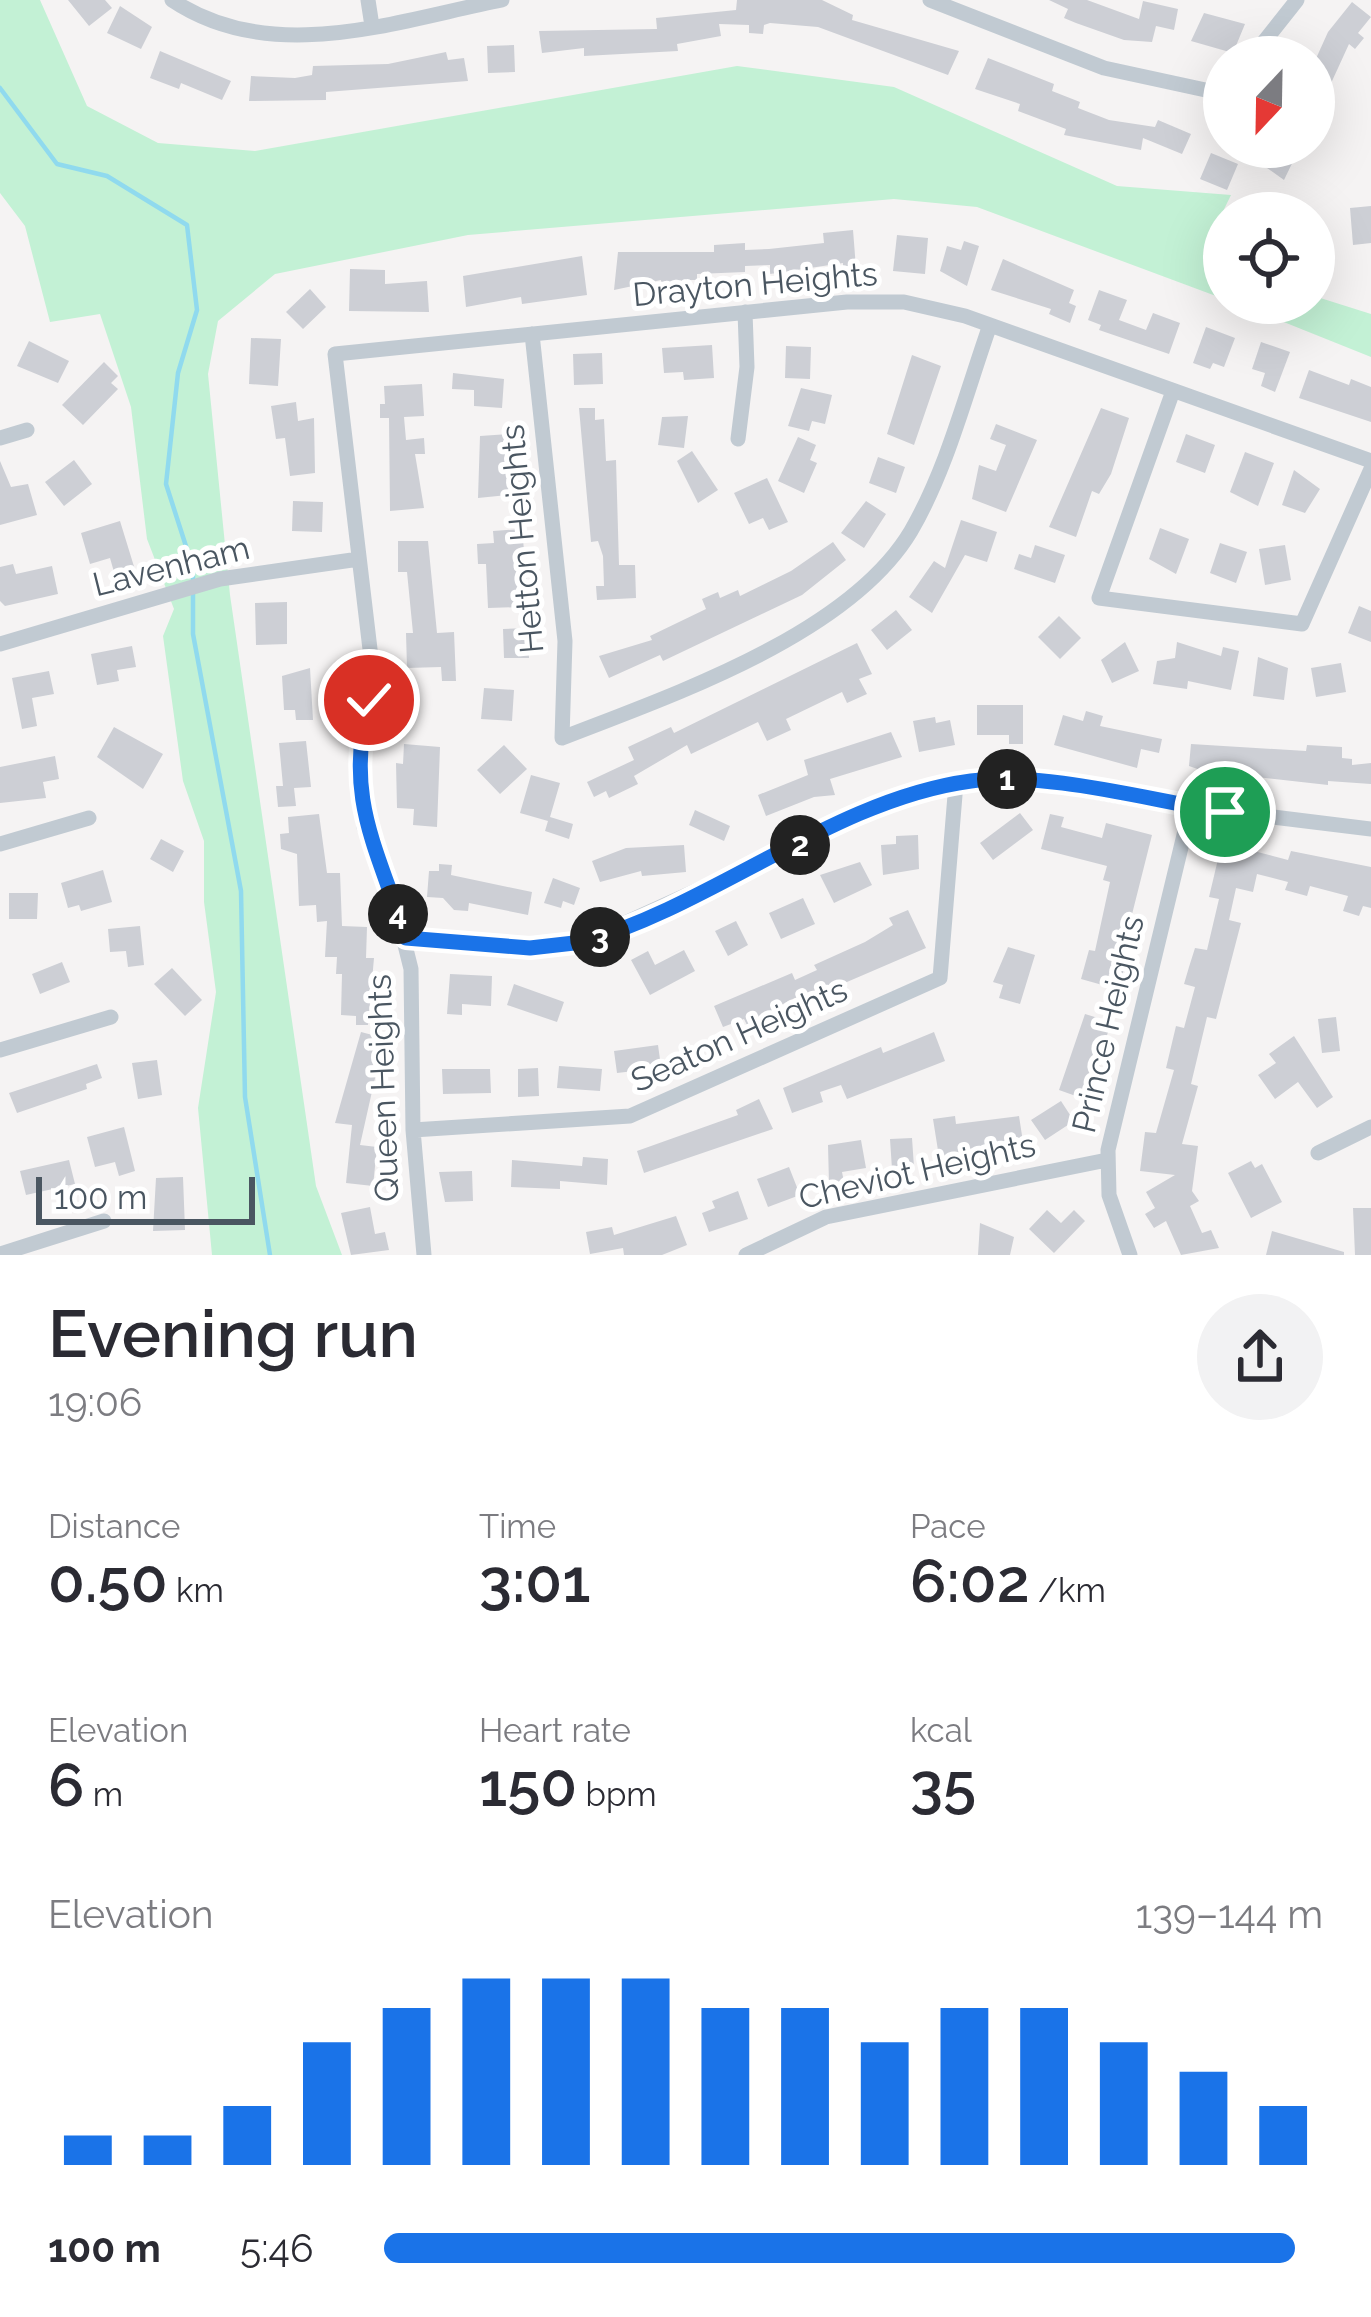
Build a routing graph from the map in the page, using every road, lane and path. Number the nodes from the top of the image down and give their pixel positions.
1 (172, 0) edge
2 (368, 0) edge
3 (502, 0) edge
4 (930, 0) edge
5 (1297, 0) edge
6 (372, 26) junction
7 (1269, 36) edge
8 (1203, 89) edge
9 (746, 312) junction
10 (990, 325) junction
11 (532, 334) junction
12 (335, 354) joint
13 (1173, 391) junction
14 (27, 430) dead end
15 (0, 438) edge
16 (738, 439) dead end
17 (1371, 465) edge
18 (359, 559) junction
19 (0, 644) edge
20 (956, 783) junction
21 (1190, 806) junction
22 (89, 818) dead end
23 (1371, 829) edge
24 (0, 844) edge
25 (406, 938) junction
26 (111, 1017) dead end
27 (0, 1050) edge
28 (1371, 1127) edge
29 (412, 1130) junction
30 (1318, 1153) dead end
31 (1107, 1160) junction
32 (104, 1221) dead end
33 (0, 1254) edge
34 (424, 1255) edge
35 (746, 1255) edge
36 (1130, 1255) edge

1 - 6 street
2 - 6 street
3 - 6 street
4 - 8 street
5 - 7 street
9 - 10 street, Drayton Heights
9 - 11 street, Drayton Heights
9 - 16 street
10 - 11 street, Hetton Heights
10 - 13 street, Drayton Heights
11 - 12 street, Drayton Heights
12 - 18 street, Queen Heights
13 - 17 street, Drayton Heights
13 - 17 street
14 - 15 street
18 - 19 street, Lavenham
18 - 25 street, Queen Heights
20 - 21 street
20 - 25 street
20 - 29 street, Seaton Heights
21 - 23 street
21 - 31 street, Prince Heights
22 - 24 street
25 - 29 street, Queen Heights
26 - 27 street
28 - 30 street
29 - 34 street, Queen Heights
31 - 35 street, Cheviot Heights
31 - 36 street, Prince Heights
32 - 33 street

